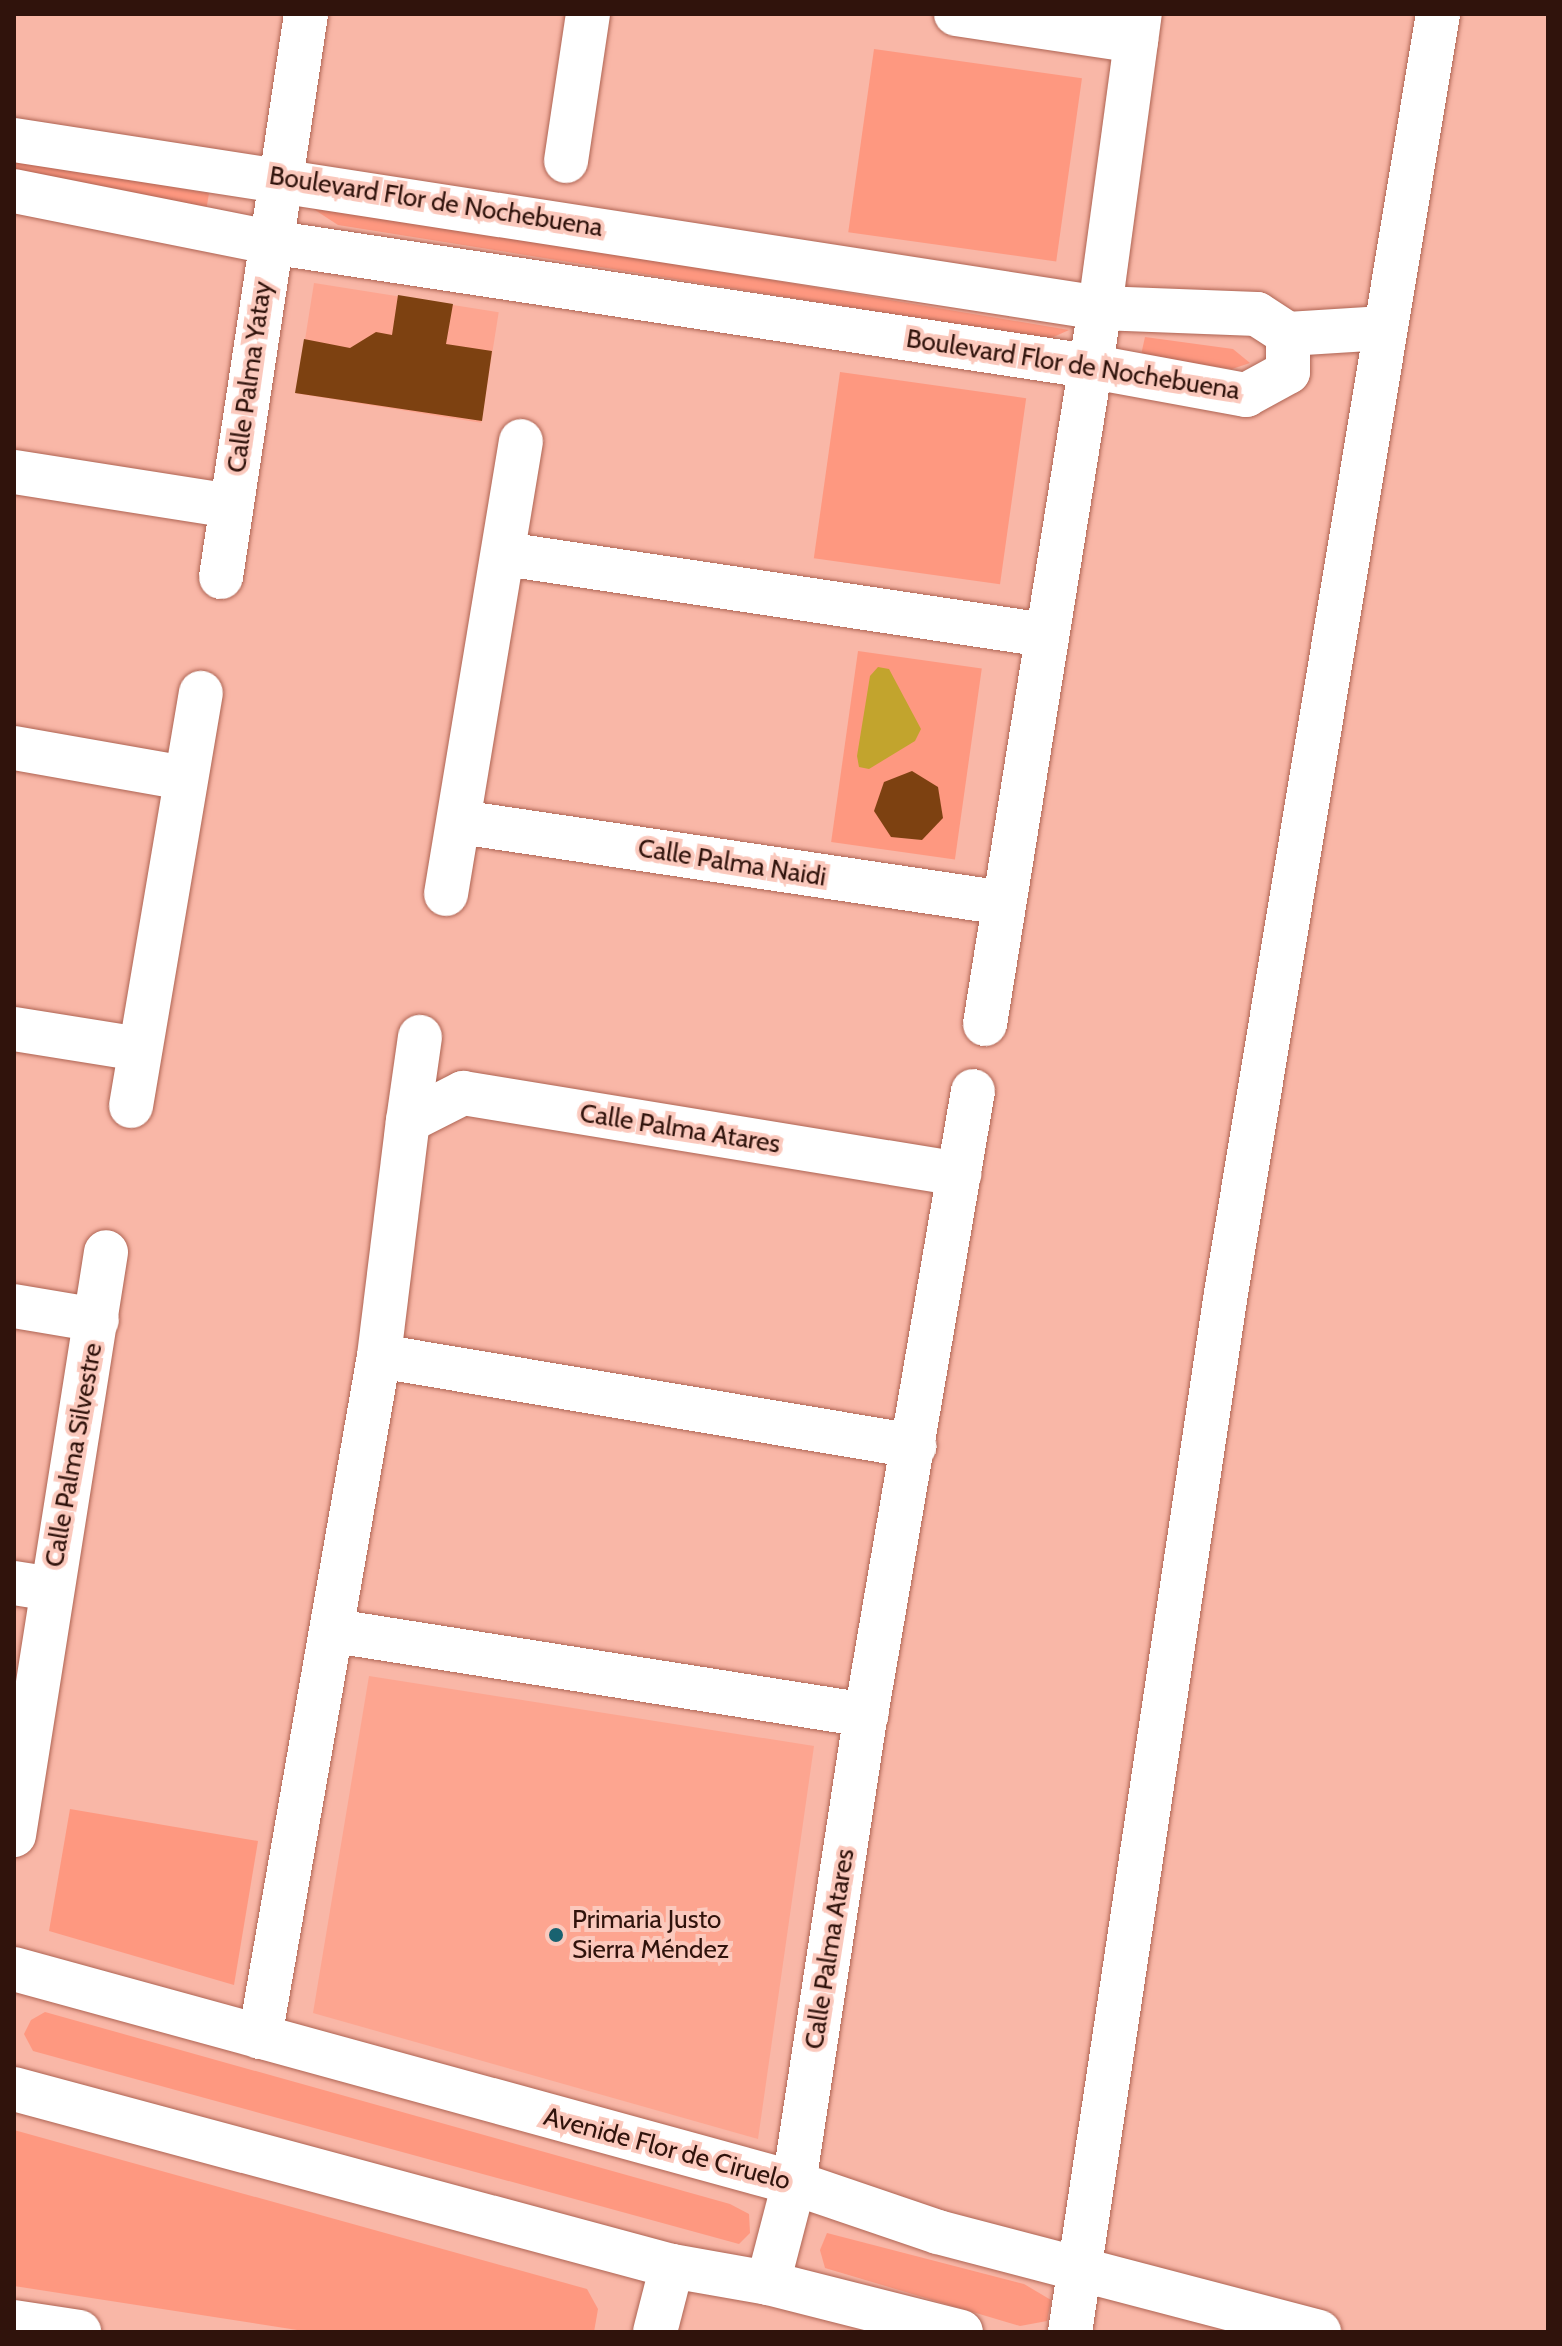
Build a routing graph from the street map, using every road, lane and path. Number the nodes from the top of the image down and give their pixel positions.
1 (306, 14) edge
2 (588, 14) edge
3 (956, 14) edge
4 (1438, 14) edge
5 (1138, 28) edge
6 (14, 140) edge
7 (566, 161) dead end
8 (283, 178) junction
9 (14, 191) edge
10 (270, 242) junction
11 (1100, 308) junction
12 (1384, 328) junction
13 (1288, 334) junction
14 (1088, 366) junction
15 (521, 441) dead end
16 (14, 472) edge
17 (231, 506) junction
18 (505, 554) junction
19 (221, 577) dead end
20 (1045, 635) junction
21 (201, 693) dead end
22 (14, 748) edge
23 (185, 778) junction
24 (460, 822) junction
25 (446, 894) dead end
26 (1004, 903) junction
27 (985, 1024) dead end
28 (14, 1029) edge
29 (420, 1037) dead end
30 (139, 1049) junction
31 (973, 1091) dead end
32 (131, 1106) dead end
33 (408, 1121) junction
34 (959, 1174) junction
35 (106, 1252) dead end
36 (14, 1306) edge
37 (97, 1320) junction
38 (379, 1356) junction
39 (914, 1446) junction
40 (32, 1586) edge
41 (335, 1631) junction
42 (866, 1715) junction
43 (14, 1835) edge
44 (14, 1969) edge
45 (260, 2037) junction
46 (14, 2089) edge
47 (794, 2183) junction
48 (1081, 2265) junction
49 (672, 2266) junction
50 (768, 2283) junction
51 (14, 2322) edge
52 (79, 2332) edge
53 (655, 2332) edge
54 (961, 2332) edge
55 (1070, 2332) edge
56 (1319, 2332) edge

1 - 8 street, Calle Palma Yatay
2 - 7 street
3 - 5 street
4 - 12 street
5 - 11 street
6 - 8 street, Boulevard Flor de Nochebuena
8 - 10 street, Calle Palma Yatay
8 - 11 street, Boulevard Flor de Nochebuena
9 - 10 street, Boulevard Flor de Nochebuena
10 - 14 street, Boulevard Flor de Nochebuena
10 - 17 street, Calle Palma Yatay
11 - 13 street, Boulevard Flor de Nochebuena
11 - 14 street
12 - 13 street
12 - 48 street
13 - 14 street, Boulevard Flor de Nochebuena
14 - 20 street
15 - 18 street
16 - 17 street
17 - 19 street, Calle Palma Yatay
18 - 20 street
18 - 24 street
20 - 26 street
21 - 23 street
22 - 23 street
23 - 30 street
24 - 25 street
24 - 26 street, Calle Palma Naidi
26 - 27 street
28 - 30 street
29 - 33 street
30 - 32 street
31 - 34 street, Calle Palma Atares
33 - 34 street, Calle Palma Atares
33 - 38 street
34 - 39 street, Calle Palma Atares
35 - 37 street, Calle Palma Silvestre
36 - 37 street, Calle Palma Silvestre
37 - 40 street, Calle Palma Silvestre
38 - 39 street
38 - 41 street
39 - 42 street, Calle Palma Atares
40 - 43 street, Calle Palma Silvestre
41 - 42 street
41 - 45 street
42 - 47 street, Calle Palma Atares
44 - 45 street, Avenide Flor de Ciruelo
45 - 47 street, Avenide Flor de Ciruelo
46 - 49 street
47 - 48 street, Avenide Flor de Ciruelo
47 - 50 street, Calle Palma Atares
48 - 55 street
48 - 56 street, Avenide Flor de Ciruelo
49 - 50 street
49 - 53 street
50 - 54 street
51 - 52 street

